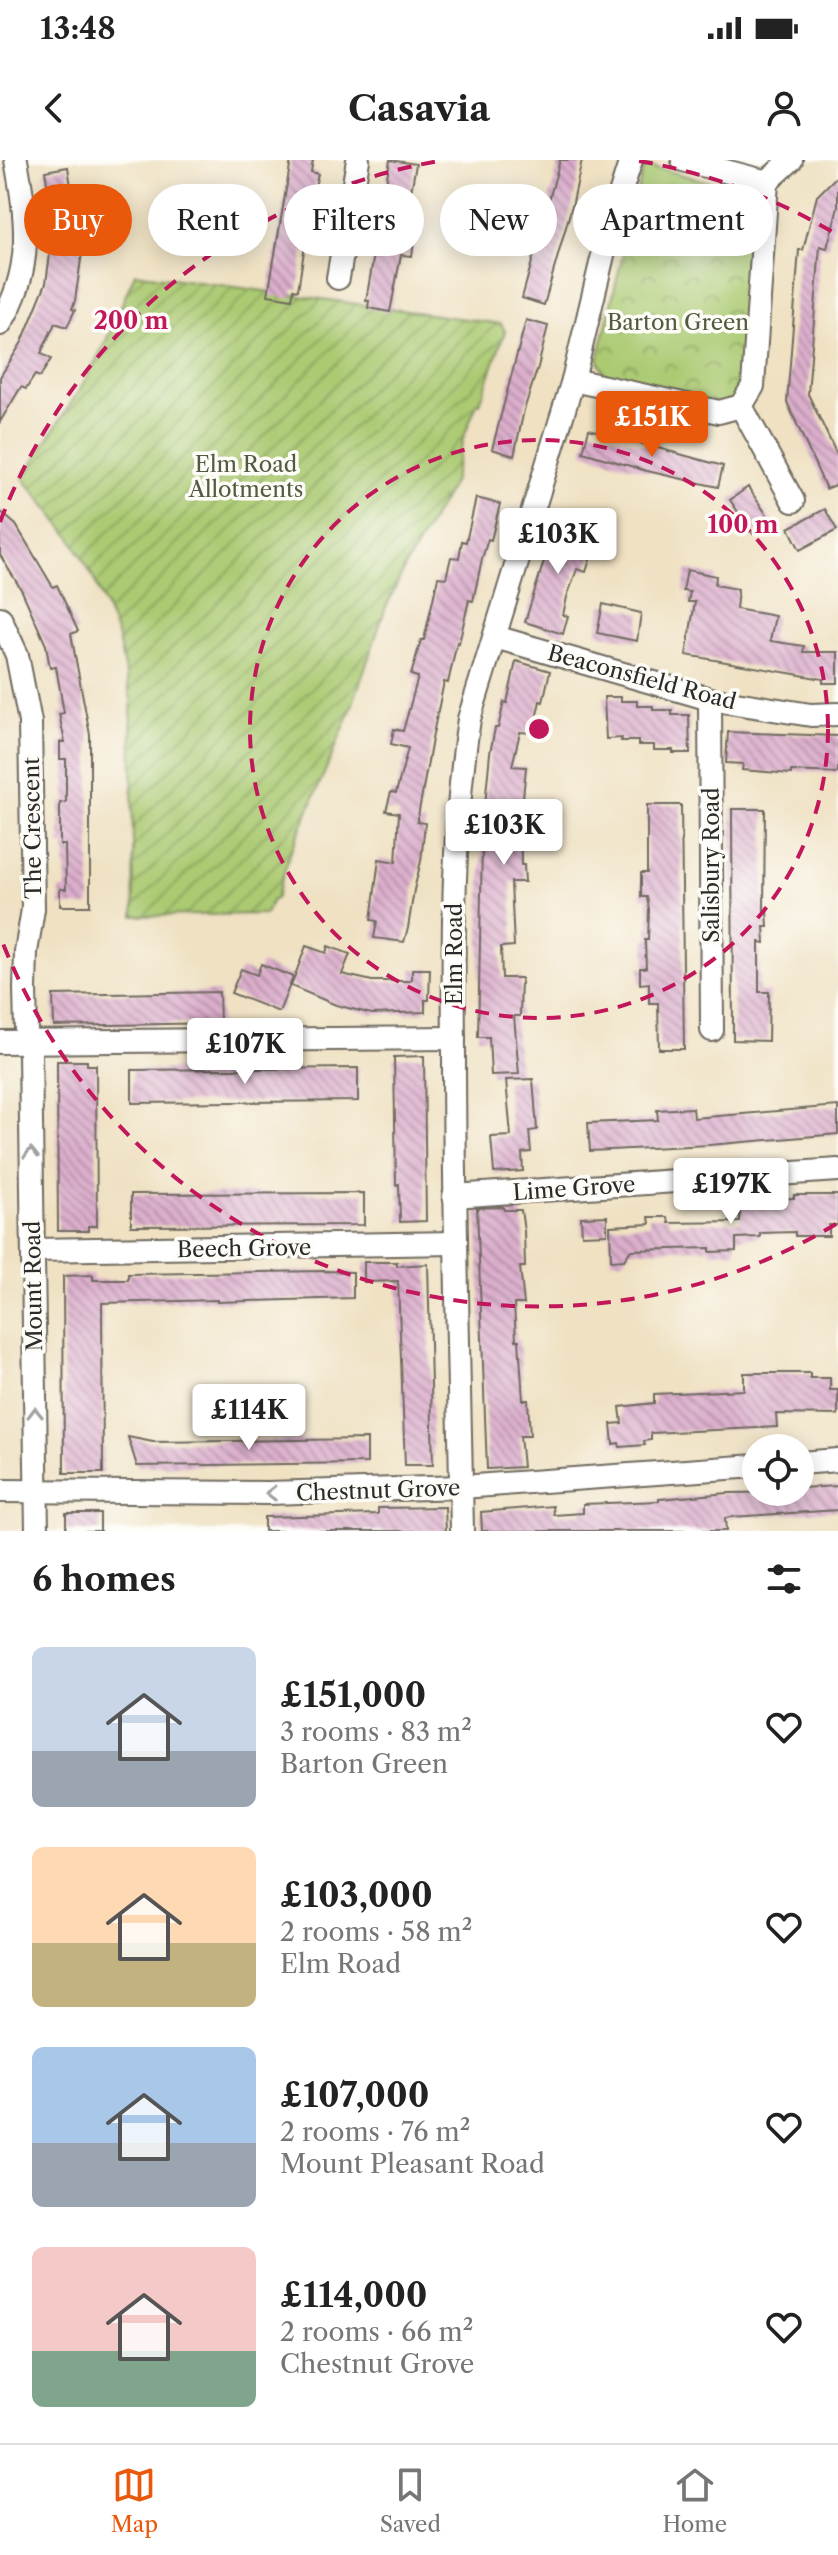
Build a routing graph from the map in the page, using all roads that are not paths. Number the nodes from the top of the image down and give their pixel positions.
1 (16, 160) edge
2 (358, 160) edge
3 (631, 160) edge
4 (683, 160) edge
5 (791, 160) edge
6 (767, 182) junction
7 (338, 278) dead end
8 (0, 324) edge
9 (573, 380) junction
10 (741, 406) junction
11 (793, 501) dead end
12 (0, 618) edge
13 (495, 637) junction
14 (710, 699) junction
15 (838, 714) edge
16 (712, 1030) dead end
17 (454, 1038) junction
18 (0, 1042) edge
19 (28, 1042) junction
20 (838, 1170) edge
21 (454, 1196) junction
22 (455, 1243) junction
23 (33, 1250) junction
24 (838, 1460) edge
25 (814, 1462) edge
26 (742, 1467) edge
27 (461, 1487) junction
28 (0, 1491) edge
29 (37, 1491) junction
30 (37, 1531) edge
31 (462, 1531) edge

1 - 8 street
2 - 7 street
3 - 9 street, Elm Road
4 - 6 street
5 - 6 street
6 - 10 street
9 - 10 street
9 - 13 street, Elm Road
10 - 11 street
12 - 19 street, The Crescent
13 - 14 street, Beaconsfield Road
13 - 17 street, Elm Road
14 - 15 street, Beaconsfield Road
14 - 16 street, Salisbury Road
17 - 19 street
17 - 21 street, Elm Road
18 - 19 street
23 -> 19 street, Mount Road
20 - 21 street, Lime Grove
21 - 22 street, Elm Road
22 - 23 street, Beech Grove
22 - 27 street, Elm Road
29 -> 23 street, Mount Road
24 - 25 street
26 - 27 street, Chestnut Grove
27 -> 29 street, Chestnut Grove
27 - 31 street, Elm Road
28 - 29 street, Chestnut Grove
29 - 30 street, Mount Road

